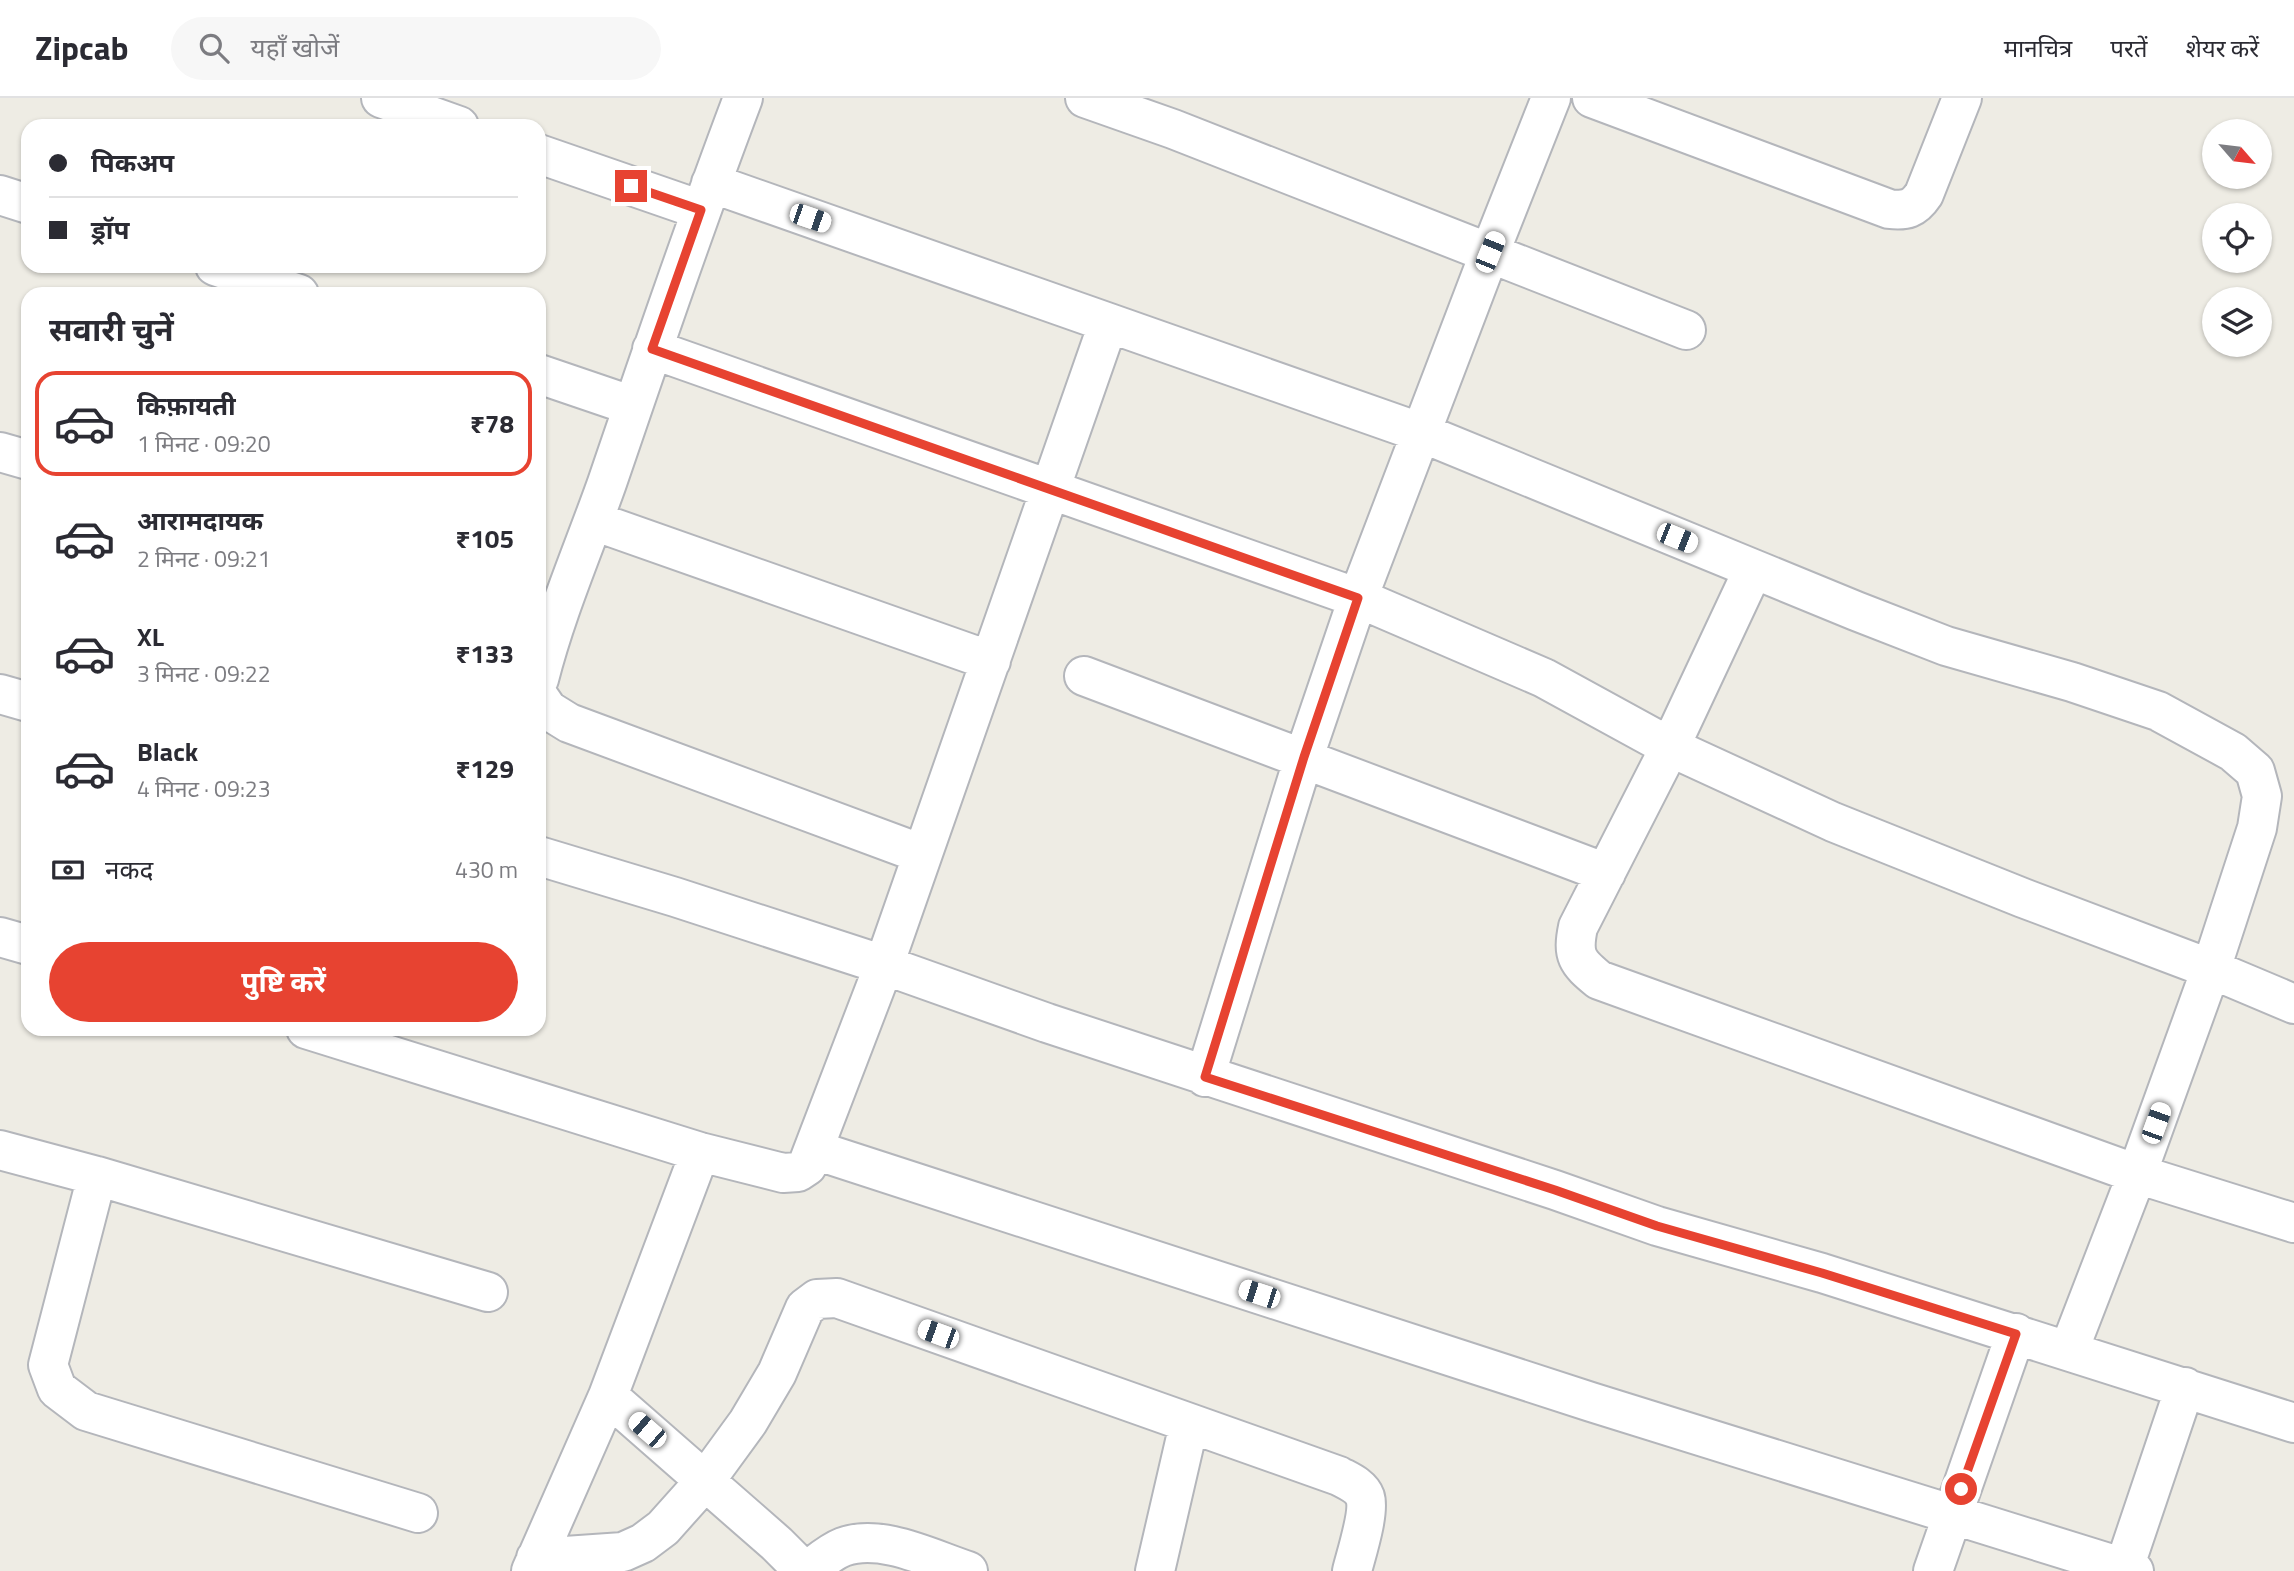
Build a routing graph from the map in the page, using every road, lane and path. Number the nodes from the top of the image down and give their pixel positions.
1 (381, 98) edge
2 (743, 98) edge
3 (1085, 98) edge
4 (1551, 98) edge
5 (1592, 98) edge
6 (1962, 98) edge
7 (1179, 113) edge
8 (440, 119) edge
9 (546, 156) edge
10 (0, 195) edge
11 (706, 196) junction
12 (21, 202) edge
13 (1490, 252) junction
14 (236, 273) edge
15 (278, 287) edge
16 (1108, 324) junction
17 (1686, 330) dead end
18 (652, 349) junction
19 (546, 376) edge
20 (633, 406) junction
21 (1423, 433) junction
22 (0, 452) edge
23 (21, 458) edge
24 (1050, 490) junction
25 (594, 521) junction
26 (1753, 570) junction
27 (1358, 598) junction
28 (549, 609) edge
29 (546, 630) edge
30 (991, 661) junction
31 (1084, 676) dead end
32 (0, 694) edge
33 (21, 700) edge
34 (546, 707) edge
35 (1670, 747) junction
36 (1304, 757) junction
37 (922, 853) junction
38 (546, 858) edge
39 (1605, 873) junction
40 (0, 937) edge
41 (21, 943) edge
42 (884, 965) junction
43 (2211, 969) junction
44 (2294, 1004) edge
45 (328, 1036) edge
46 (1205, 1077) junction
47 (0, 1150) edge
48 (815, 1150) junction
49 (700, 1152) junction
50 (2137, 1174) junction
51 (97, 1176) junction
52 (2294, 1223) edge
53 (488, 1292) dead end
54 (2016, 1334) junction
55 (2069, 1350) junction
56 (2185, 1387) junction
57 (608, 1396) junction
58 (2294, 1423) edge
59 (1189, 1424) junction
60 (705, 1481) junction
61 (418, 1513) dead end
62 (1952, 1515) junction
63 (534, 1565) edge
64 (2127, 1570) edge
65 (805, 1571) edge
66 (968, 1571) edge
67 (1155, 1571) edge
68 (1352, 1571) edge
69 (1933, 1571) edge

1 - 8 street
2 - 11 street
3 - 7 street
4 - 13 street
5 - 6 street
7 - 13 street
9 - 11 street
10 - 12 street
11 - 16 street
11 - 18 street
13 - 17 street
13 - 21 street
14 - 15 street
16 - 21 street
16 - 24 street
18 - 20 street
18 - 24 street
19 - 20 street
20 - 25 street
21 - 26 street
21 - 27 street
22 - 23 street
24 - 27 street
24 - 30 street
25 - 28 street
25 - 30 street
26 - 35 street
26 - 43 street
27 - 35 street
27 - 36 street
28 - 29 street
30 - 37 street
31 - 36 street
32 - 33 street
34 - 37 street
35 - 39 street
35 - 43 street
36 - 39 street
36 - 46 street
37 - 42 street
38 - 42 street
39 - 50 street
40 - 41 street
42 - 46 street
42 - 48 street
43 - 44 street
43 - 50 street
45 - 49 street
46 - 54 street
47 - 51 street
48 - 49 street
48 - 62 street
49 - 57 street
50 - 52 street
50 - 55 street
51 - 53 street
51 - 61 street
54 - 55 street
54 - 62 street
55 - 56 street
56 - 58 street
56 - 64 street
57 - 60 street
57 - 63 street
59 - 60 street
59 - 67 street
59 - 68 street
60 - 63 street
60 - 65 street
62 - 64 street
62 - 69 street
65 - 66 street

